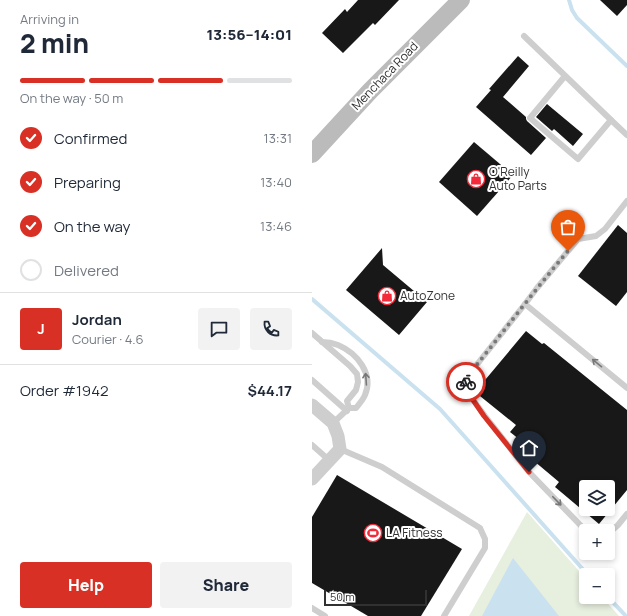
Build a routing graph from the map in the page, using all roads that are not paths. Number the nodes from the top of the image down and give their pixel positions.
1 (460, 0) edge
2 (524, 36) dead end
3 (565, 76) junction
4 (612, 120) junction
5 (627, 135) edge
6 (312, 154) edge
7 (627, 201) edge
8 (525, 304) junction
9 (312, 333) edge
10 (322, 342) junction
11 (312, 380) edge
12 (627, 388) edge
13 (312, 405) edge
14 (348, 409) junction
15 (333, 423) junction
16 (312, 445) edge
17 (340, 448) junction
18 (329, 460) junction
19 (312, 479) edge
20 (627, 514) edge
21 (579, 524) edge
22 (615, 528) edge
23 (312, 608) edge
24 (325, 616) edge
25 (444, 616) edge

1 - 6 main road, Menchaca Road
2 - 3 lane
3 - 4 lane
3 - 4 lane
4 - 5 lane
7 - 8 lane
12 -> 8 lane
8 -> 21 lane
9 - 10 lane
10 - 14 lane
14 -> 10 lane
11 - 14 lane
13 - 15 street
14 - 15 lane
15 - 17 street
16 - 18 lane
17 - 18 street
17 - 25 lane
18 - 19 street
20 - 22 lane
23 - 24 lane

